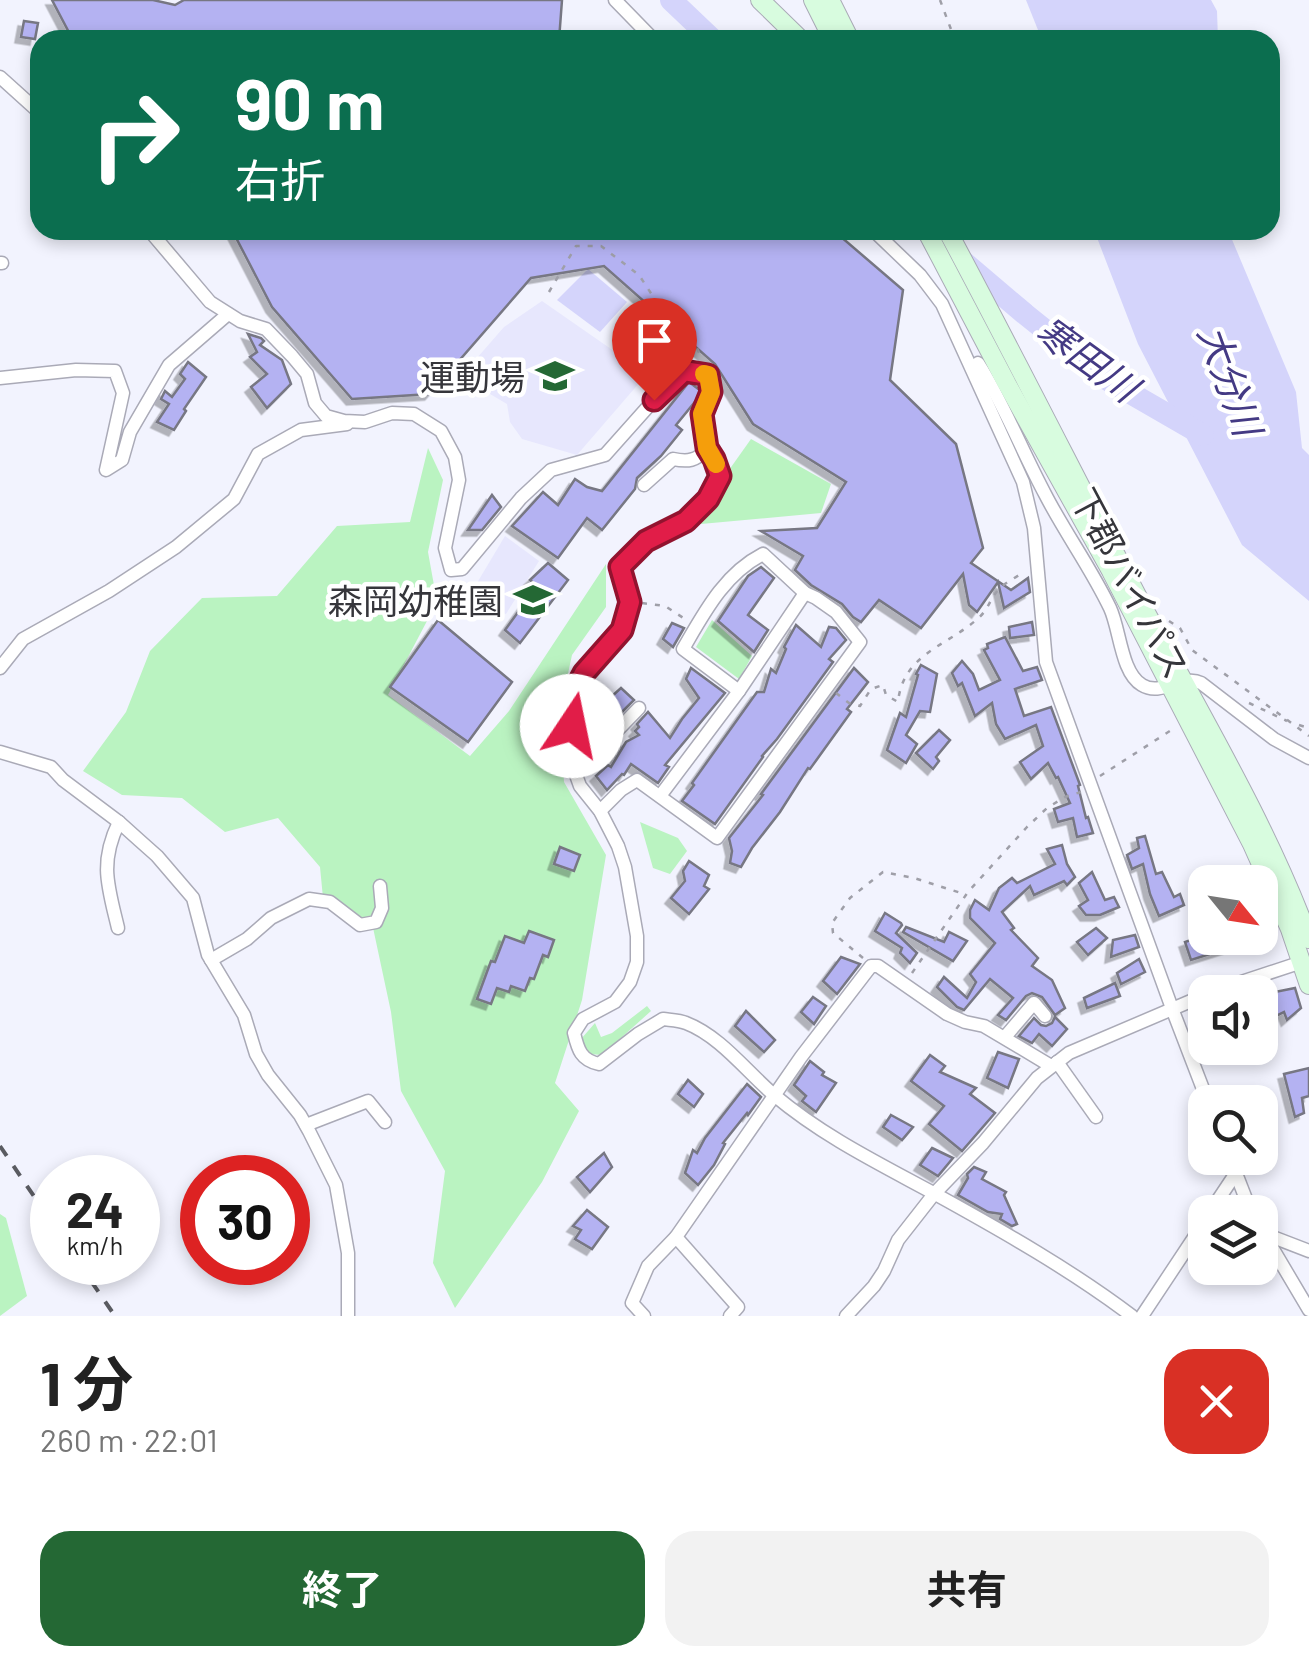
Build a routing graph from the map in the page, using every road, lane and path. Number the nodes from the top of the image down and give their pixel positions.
1 (616, 0) edge
2 (760, 0) edge
3 (813, 0) edge
4 (830, 0) edge
5 (940, 0) edge
6 (644, 30) edge
7 (791, 30) edge
8 (833, 30) edge
9 (836, 30) edge
10 (951, 30) edge
11 (0, 77) edge
12 (30, 104) edge
13 (157, 240) edge
14 (882, 240) edge
15 (932, 240) edge
16 (953, 240) edge
17 (549, 292) dead end
18 (228, 314) junction
19 (956, 331) junction
20 (708, 375) junction
21 (0, 378) edge
22 (1016, 380) junction
23 (365, 422) junction
24 (707, 448) junction
25 (644, 486) dead end
26 (1037, 563) junction
27 (806, 594) junction
28 (630, 602) junction
29 (1163, 618) dead end
30 (696, 626) junction
31 (0, 668) edge
32 (1176, 683) junction
33 (828, 685) junction
34 (740, 692) junction
35 (1245, 700) dead end
36 (639, 708) dead end
37 (1186, 720) junction
38 (1294, 724) junction
39 (1309, 728) edge
40 (1309, 736) edge
41 (0, 752) edge
42 (1309, 758) edge
43 (576, 773) junction
44 (1091, 785) junction
45 (660, 796) junction
46 (600, 811) junction
47 (119, 822) junction
48 (380, 886) dead end
49 (966, 895) junction
50 (118, 928) dead end
51 (1309, 939) edge
52 (211, 960) junction
53 (1302, 962) junction
54 (878, 966) junction
55 (1264, 975) edge
56 (905, 983) junction
57 (1309, 985) edge
58 (1188, 1003) edge
59 (1172, 1011) junction
60 (1044, 1016) dead end
61 (1005, 1038) junction
62 (1054, 1064) junction
63 (1201, 1085) edge
64 (774, 1095) junction
65 (1096, 1116) dead end
66 (385, 1122) dead end
67 (306, 1125) junction
68 (934, 1194) junction
69 (676, 1237) junction
70 (1278, 1238) edge
71 (1188, 1247) edge
72 (1309, 1251) edge
73 (1278, 1259) edge
74 (1309, 1310) edge
75 (348, 1316) edge
76 (644, 1316) edge
77 (730, 1316) edge
78 (846, 1316) edge
79 (1132, 1316) edge
80 (1142, 1316) edge

1 - 6 street
2 - 7 street
3 - 8 street
4 - 9 street
5 - 10 path
11 - 12 street
13 - 18 street
14 - 19 street
15 - 22 street
16 - 22 street, 下郡バイパス
17 - 20 path
18 - 21 street
18 - 23 street
19 - 26 street
19 - 32 street
20 - 23 street
20 - 24 street
22 - 32 street, 下郡バイパス
23 - 31 street
24 - 25 street
24 - 28 street
26 - 33 path
26 - 44 street
27 - 30 street
27 - 33 street
27 - 34 street
28 - 30 path
28 - 43 street
29 - 38 path
30 - 34 street
32 - 37 street
32 - 42 street
32 - 51 street, 下郡バイパス
33 - 45 street
34 - 45 street
35 - 38 path
36 - 43 street
37 - 44 path
37 - 53 street
38 - 39 path
38 - 40 path
41 - 47 street
43 - 46 street
44 - 49 path
44 - 59 street
45 - 46 street
46 - 64 street
47 - 50 street
47 - 52 street
48 - 52 street
49 - 54 path
49 - 56 path
52 - 67 street
53 - 55 street
53 - 57 street
54 - 56 street
54 - 64 street
56 - 61 street
58 - 59 street
59 - 62 street
59 - 63 street
60 - 61 street
61 - 62 street
62 - 65 street
62 - 68 street
64 - 68 street
64 - 69 street
66 - 67 street
67 - 75 street
68 - 78 street
68 - 79 street
69 - 76 street
69 - 77 street
70 - 72 street
71 - 80 street
73 - 74 street

